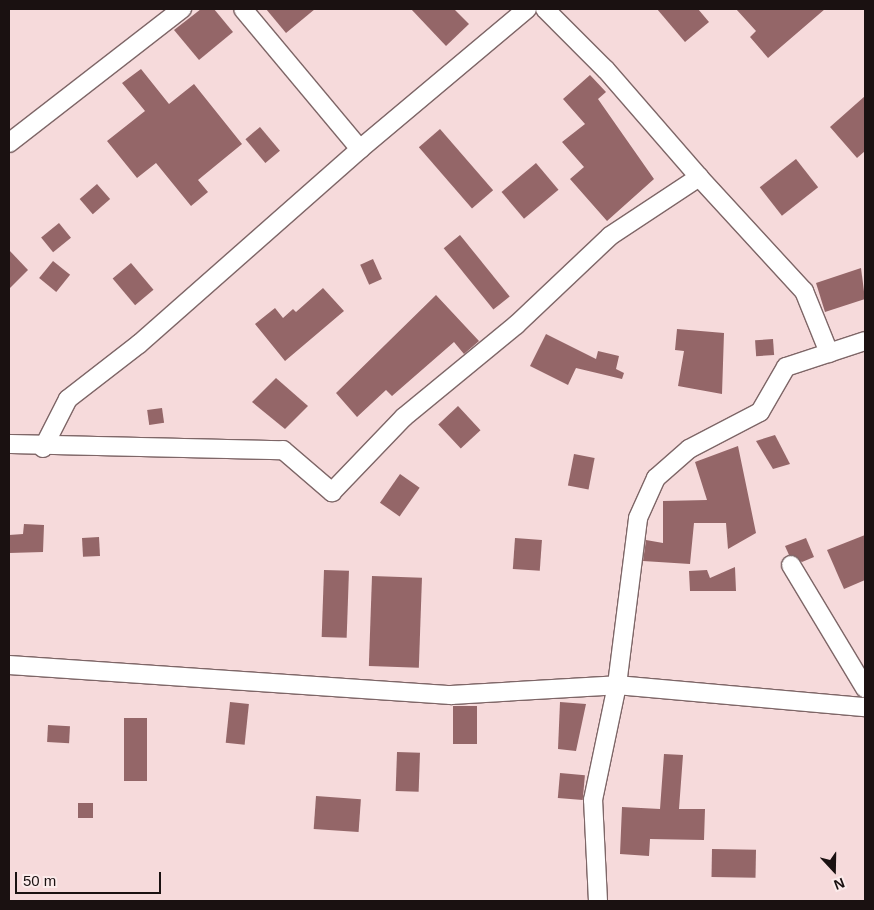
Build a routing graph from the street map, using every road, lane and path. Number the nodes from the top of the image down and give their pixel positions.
1 (182, 9) edge
2 (243, 9) edge
3 (527, 9) edge
4 (545, 9) edge
5 (9, 143) edge
6 (360, 149) junction
7 (698, 177) junction
8 (865, 341) edge
9 (829, 353) junction
10 (9, 444) edge
11 (43, 448) junction
12 (792, 565) dead end
13 (9, 665) edge
14 (617, 685) junction
15 (865, 688) edge
16 (865, 707) edge
17 (598, 901) edge

1 - 5 street
2 - 6 street
3 - 6 street
4 - 7 street
6 - 11 street
7 - 9 street
7 - 11 street
8 - 9 street
9 - 14 street
10 - 11 street
12 - 15 street
13 - 14 street
14 - 16 street
14 - 17 street

